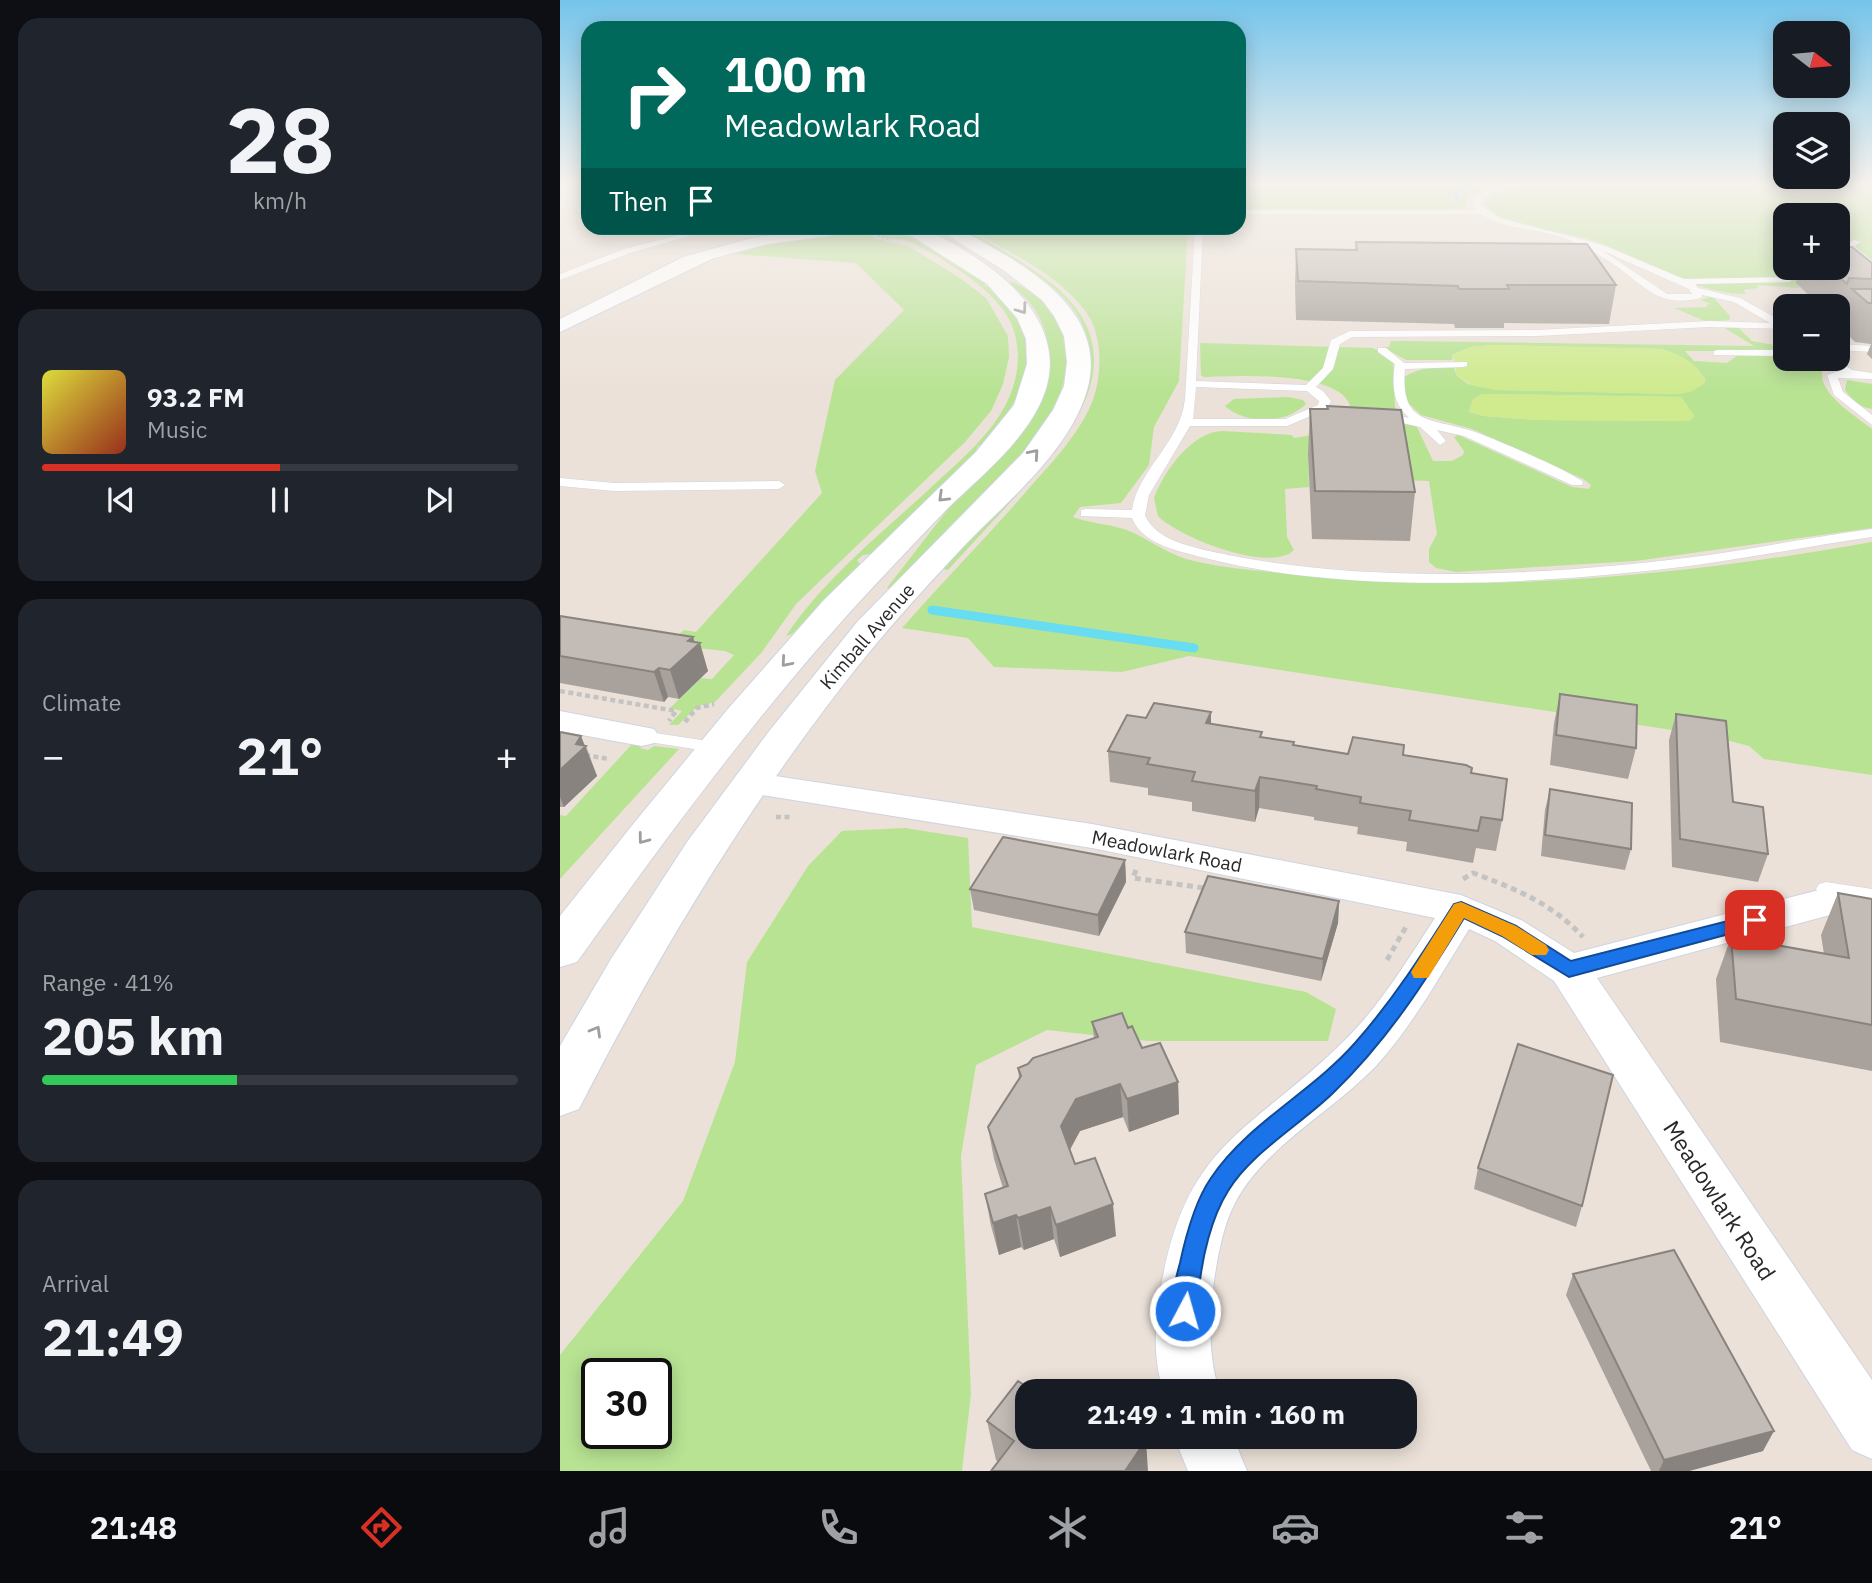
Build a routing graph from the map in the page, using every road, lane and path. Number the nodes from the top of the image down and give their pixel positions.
1 (620, 254) edge
2 (672, 254) edge
3 (704, 254) edge
4 (711, 254) edge
5 (956, 254) edge
6 (973, 254) edge
7 (1198, 254) edge
8 (1600, 254) edge
9 (1623, 254) edge
10 (1858, 254) edge
11 (689, 261) junction
12 (1872, 265) edge
13 (640, 266) dead end
14 (560, 278) edge
15 (1773, 279) edge
16 (1682, 282) junction
17 (1698, 291) junction
18 (1773, 320) edge
19 (1850, 322) edge
20 (1872, 322) edge
21 (560, 326) edge
22 (1773, 326) edge
23 (1850, 347) edge
24 (1872, 349) edge
25 (1382, 351) dead end
26 (1773, 353) edge
27 (1718, 354) dead end
28 (1463, 364) dead end
29 (1399, 366) junction
30 (1846, 371) edge
31 (1849, 373) junction
32 (1872, 376) edge
33 (1193, 384) junction
34 (1309, 388) junction
35 (1368, 413) edge
36 (1869, 416) edge
37 (1417, 421) junction
38 (1186, 422) junction
39 (1440, 441) dead end
40 (560, 482) edge
41 (1577, 482) dead end
42 (779, 485) dead end
43 (1086, 513) dead end
44 (1138, 514) junction
45 (1872, 533) edge
46 (890, 550) junction
47 (560, 691) edge
48 (560, 722) edge
49 (642, 736) joint
50 (702, 744) junction
51 (572, 752) edge
52 (609, 759) dead end
53 (749, 783) junction
54 (1467, 891) junction
55 (1826, 895) joint
56 (1872, 896) edge
57 (560, 950) edge
58 (1579, 957) junction
59 (560, 1094) edge
60 (1188, 1379) edge
61 (1872, 1430) edge
62 (1208, 1449) edge
63 (1218, 1471) edge

1 - 14 lane
2 - 13 street
3 - 11 street
4 - 11 street
5 -> 46 main road, Kimball Avenue
53 -> 6 main road, Kimball Avenue
7 - 33 lane
8 - 17 lane
9 - 16 lane
10 - 12 lane
11 - 21 street
15 - 16 lane
16 - 17 lane
17 - 18 lane
19 - 20 lane
22 - 34 lane
23 - 24 lane
25 - 29 lane
26 - 27 lane
28 - 29 lane
29 - 37 lane
30 - 31 lane
31 - 32 lane
31 - 36 lane
33 - 34 lane
33 - 38 lane
34 - 38 lane
35 - 37 lane
37 - 39 lane
37 - 41 lane
38 - 44 lane
40 - 42 lane
43 - 44 lane
44 - 45 lane
46 -> 50 main road, Kimball Avenue
46 - 53 main road
47 - 50 path
48 - 49 street
49 - 50 lane
50 -> 57 main road, Kimball Avenue
51 - 52 path
53 - 54 street, Meadowlark Road
59 -> 53 main road, Kimball Avenue
54 - 58 street, Meadowlark Road
54 - 58 path
54 - 60 street
55 - 56 lane
55 - 58 street
58 - 61 street, Meadowlark Road
62 - 63 street

